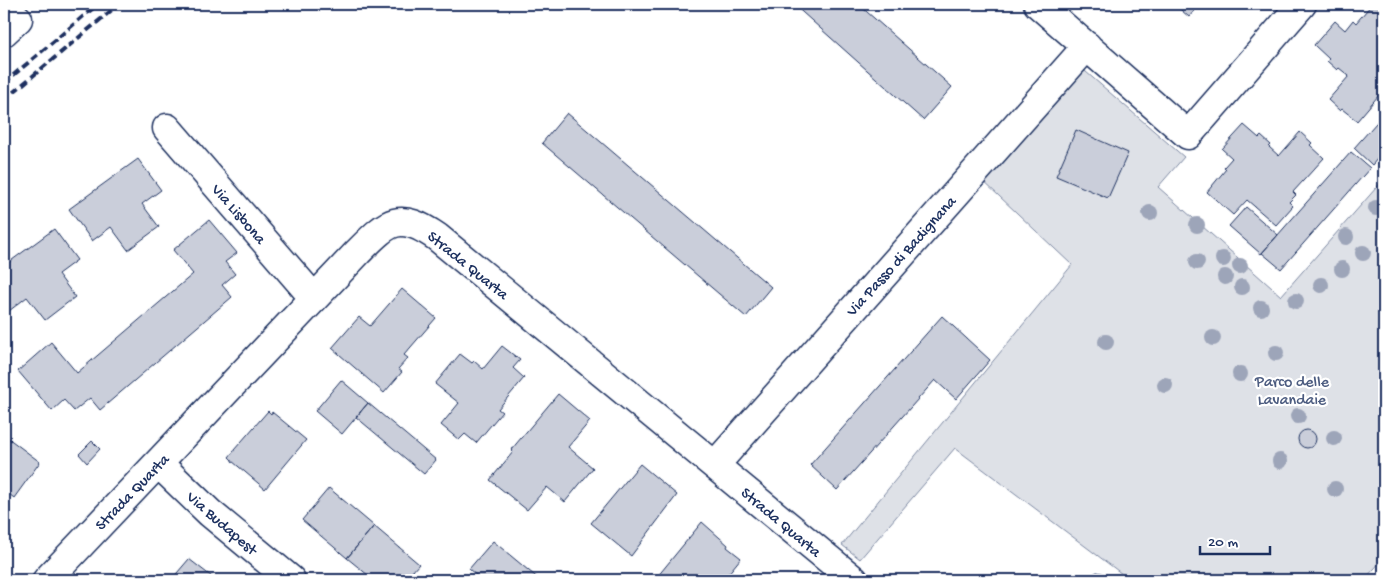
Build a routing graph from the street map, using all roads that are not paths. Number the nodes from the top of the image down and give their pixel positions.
1 (1038, 4) edge
2 (1302, 4) edge
3 (4, 6) edge
4 (4, 32) edge
5 (1087, 46) junction
6 (167, 128) dead end
7 (314, 298) junction
8 (158, 463) junction
9 (715, 465) junction
10 (47, 580) edge
11 (290, 580) edge
12 (854, 580) edge

1 - 5 street
2 - 5 street
3 - 4 street
5 - 9 street, Via Passo di Badignana
6 - 7 street, Via Lisbona
7 - 8 street, Strada Quarta
7 - 9 street, Strada Quarta
8 - 10 street, Strada Quarta
8 - 11 street, Via Budapest
9 - 12 street, Strada Quarta

